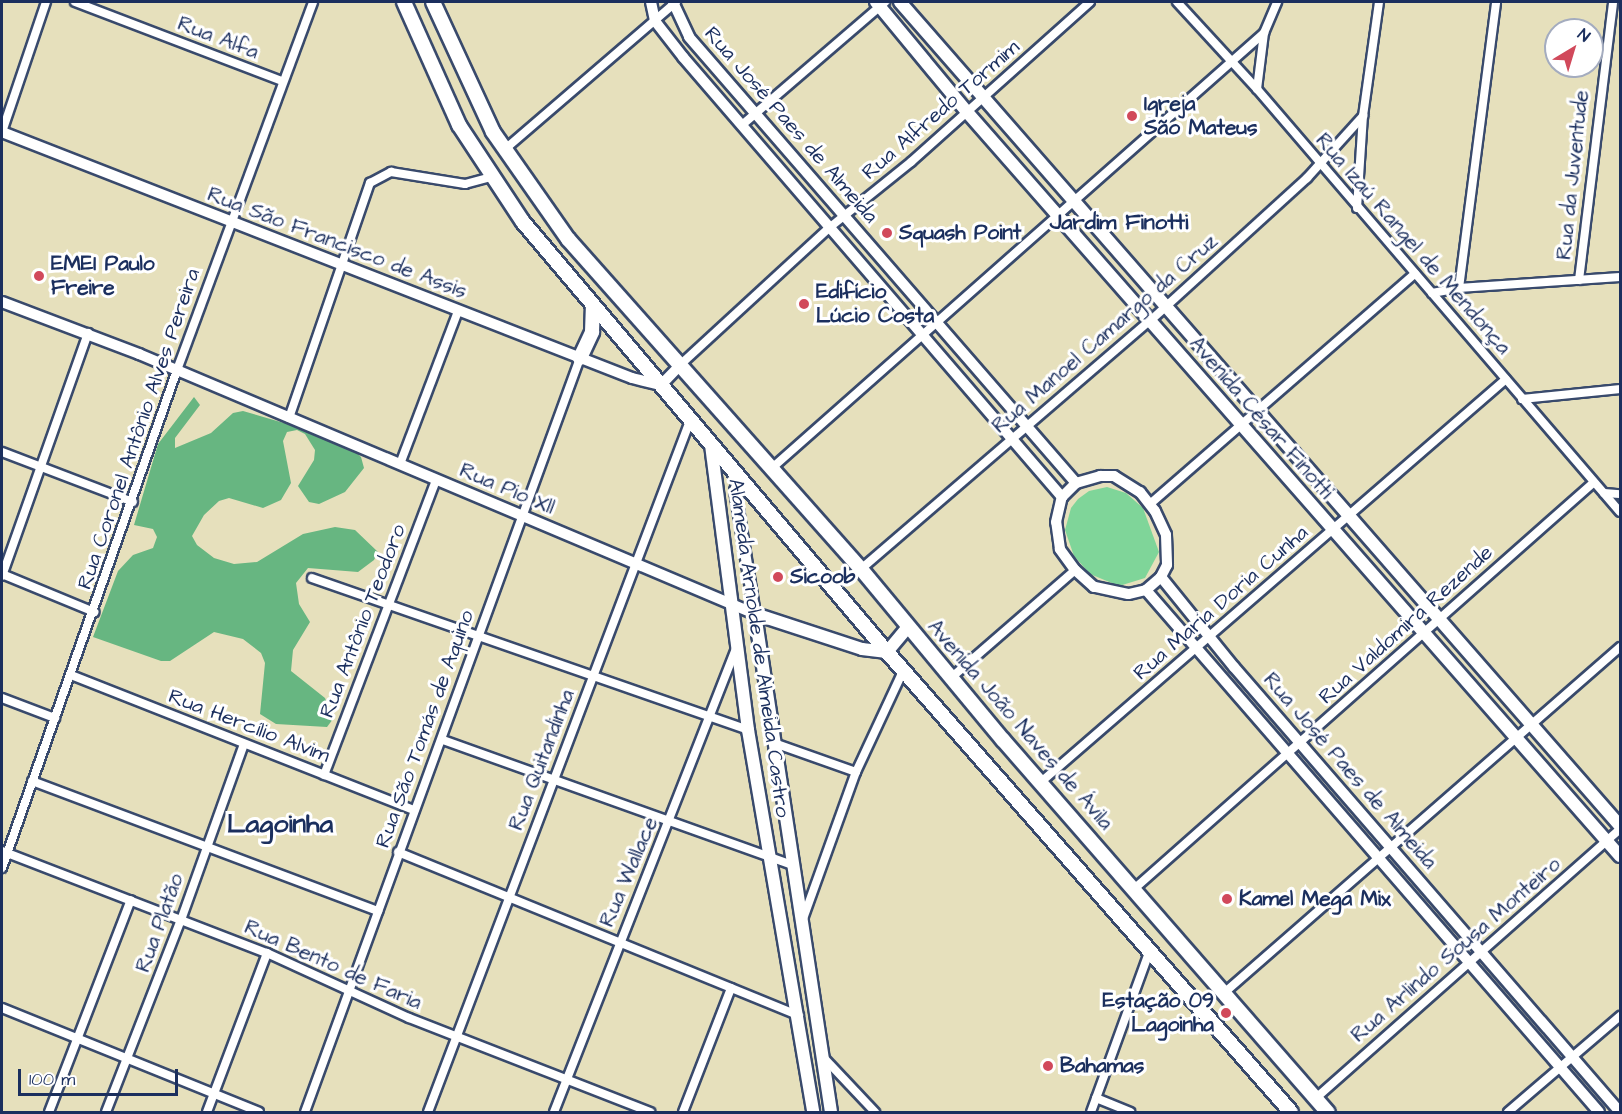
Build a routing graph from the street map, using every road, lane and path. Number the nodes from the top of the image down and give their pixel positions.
1 (46, 2) edge
2 (75, 2) edge
3 (314, 2) edge
4 (404, 2) edge
5 (433, 2) edge
6 (651, 2) edge
7 (674, 2) edge
8 (900, 2) edge
9 (1090, 2) edge
10 (1177, 2) edge
11 (1277, 2) edge
12 (1379, 2) edge
13 (1496, 2) edge
14 (1613, 2) edge
15 (880, 3) edge
16 (655, 21) junction
17 (1264, 33) junction
18 (1231, 58) junction
19 (282, 81) junction
20 (1257, 89) junction
21 (983, 98) junction
22 (967, 112) junction
23 (756, 114) junction
24 (1363, 116) junction
25 (742, 125) junction
26 (2, 132) edge
27 (504, 150) junction
28 (1319, 163) junction
29 (492, 177) junction
30 (1074, 200) junction
31 (1357, 208) junction
32 (1058, 215) junction
33 (845, 217) junction
34 (232, 221) junction
35 (829, 228) junction
36 (342, 265) junction
37 (1415, 274) junction
38 (1620, 278) edge
39 (1579, 280) junction
40 (1459, 288) junction
41 (1432, 293) junction
42 (2, 302) edge
43 (593, 306) junction
44 (1166, 307) junction
45 (458, 311) junction
46 (1151, 320) junction
47 (935, 324) junction
48 (88, 333) junction
49 (924, 336) junction
50 (580, 358) junction
51 (681, 364) junction
52 (177, 370) junction
53 (1506, 380) junction
54 (661, 385) junction
55 (1620, 389) edge
56 (1522, 399) junction
57 (1259, 410) junction
58 (289, 418) junction
59 (690, 421) junction
60 (1242, 424) junction
61 (1026, 427) junction
62 (1013, 438) junction
63 (711, 445) junction
64 (2, 452) edge
65 (400, 464) junction
66 (40, 467) junction
67 (772, 468) junction
68 (740, 478) junction
69 (435, 480) junction
70 (1594, 482) junction
71 (1076, 483) junction
72 (1604, 493) junction
73 (1620, 494) edge
74 (1062, 497) junction
75 (133, 502) junction
76 (1150, 504) junction
77 (1620, 512) edge
78 (523, 516) junction
79 (1349, 517) junction
80 (1332, 530) junction
81 (634, 566) junction
82 (861, 569) junction
83 (1075, 570) junction
84 (2, 575) edge
85 (1161, 577) junction
86 (312, 578) dead end
87 (1146, 590) junction
88 (386, 606) junction
89 (735, 607) junction
90 (94, 612) junction
91 (755, 614) junction
92 (1442, 618) junction
93 (908, 627) junction
94 (1424, 634) junction
95 (479, 635) junction
96 (1209, 637) junction
97 (737, 645) junction
98 (1620, 647) edge
99 (1196, 648) junction
100 (887, 652) junction
101 (904, 669) junction
102 (594, 674) junction
103 (70, 675) junction
104 (952, 678) junction
105 (2, 698) edge
106 (709, 715) junction
107 (55, 718) junction
108 (1533, 722) junction
109 (748, 730) junction
110 (1517, 736) junction
111 (443, 740) junction
112 (1300, 742) junction
113 (774, 743) junction
114 (244, 744) junction
115 (1287, 753) junction
116 (856, 772) junction
117 (324, 775) junction
118 (32, 781) junction
119 (552, 782) junction
120 (1041, 782) junction
121 (414, 810) junction
122 (670, 824) junction
123 (1620, 827) edge
124 (1607, 841) junction
125 (1390, 846) junction
126 (206, 848) junction
127 (4, 852) edge
128 (398, 852) junction
129 (1620, 856) edge
130 (769, 857) junction
131 (1378, 857) junction
132 (792, 865) junction
133 (2, 868) edge
134 (1134, 889) junction
135 (507, 899) junction
136 (131, 900) junction
137 (378, 911) junction
138 (182, 920) junction
139 (800, 927) junction
140 (618, 943) junction
141 (1481, 952) junction
142 (267, 953) junction
143 (1149, 953) junction
144 (1468, 962) junction
145 (731, 988) junction
146 (350, 993) junction
147 (1224, 993) junction
148 (2, 1008) edge
149 (799, 1016) junction
150 (1620, 1016) edge
151 (456, 1037) junction
152 (79, 1039) junction
153 (821, 1054) junction
154 (1573, 1056) junction
155 (127, 1060) junction
156 (1560, 1066) junction
157 (566, 1080) junction
158 (213, 1095) junction
159 (1096, 1098) junction
160 (1316, 1098) junction
161 (830, 1110) edge
162 (812, 1112) edge
163 (1620, 1112) edge
164 (49, 1113) edge
165 (106, 1113) edge
166 (207, 1113) edge
167 (259, 1113) edge
168 (305, 1113) edge
169 (428, 1113) edge
170 (554, 1113) edge
171 (650, 1113) edge
172 (683, 1113) edge
173 (875, 1113) edge
174 (1091, 1113) edge
175 (1130, 1113) edge
176 (1291, 1113) edge
177 (1328, 1113) edge
178 (1508, 1113) edge
179 (1599, 1113) edge

1 - 26 street
2 - 19 street, Rua Alfa
3 - 19 street, Rua Coronel Antônio Alves Pereira
4 - 29 main road
5 - 27 main road, Avenida João Naves de Ávila
6 - 16 street
7 - 16 street
7 - 23 street, Rua José Paes de Almeida
8 - 21 main road, Avenida César Finotti
9 - 21 street, Rua Alfredo Tormim
10 - 18 street, Rua Izaú Rangel de Mendonça
11 - 17 street
12 - 24 street
13 - 40 street
14 - 39 street, Rua da Juventude
15 - 22 main road, Avenida César Finotti
15 - 23 street
16 - 25 street, Rua José Paes de Almeida
16 - 27 street
17 - 18 street
17 - 20 street
18 - 20 street, Rua Izaú Rangel de Mendonça
18 - 30 street
19 - 34 street, Rua Coronel Antônio Alves Pereira
20 - 28 street, Rua Izaú Rangel de Mendonça
21 - 22 street, Rua Alfredo Tormim
21 - 30 main road, Avenida César Finotti
22 - 32 main road, Avenida César Finotti
22 - 33 street, Rua Alfredo Tormim
23 - 25 street
23 - 33 street, Rua José Paes de Almeida
24 - 28 street, Rua Manoel Camargo da Cruz
24 - 31 street
25 - 35 street, Rua José Paes de Almeida
26 - 34 street, Rua São Francisco de Assis
27 - 51 main road, Avenida João Naves de Ávila
28 - 31 street, Rua Izaú Rangel de Mendonça
28 - 44 street, Rua Manoel Camargo da Cruz
29 - 36 street
29 - 43 main road
30 - 32 street
30 - 44 main road, Avenida César Finotti
31 - 37 street, Rua Izaú Rangel de Mendonça
32 - 46 main road, Avenida César Finotti
32 - 47 street
33 - 35 street, Rua Alfredo Tormim
33 - 47 street, Rua José Paes de Almeida
34 - 36 street, Rua São Francisco de Assis
34 - 52 street, Rua Coronel Antônio Alves Pereira
35 - 49 street, Rua José Paes de Almeida
35 - 51 street, Rua Alfredo Tormim
36 - 45 street, Rua São Francisco de Assis
36 - 58 street
37 - 41 street, Rua Izaú Rangel de Mendonça
37 - 57 street
38 - 39 street
39 - 40 street
40 - 41 street
41 - 53 street, Rua Izaú Rangel de Mendonça
42 - 48 street, Rua Pio Xll
43 - 50 main road
43 - 54 main road
44 - 46 street, Rua Manoel Camargo da Cruz
44 - 57 main road, Avenida César Finotti
45 - 50 street, Rua São Francisco de Assis
45 - 65 street
46 - 60 main road, Avenida César Finotti
46 - 61 street, Rua Manoel Camargo da Cruz
47 - 49 street
47 - 61 street, Rua José Paes de Almeida
48 - 52 street, Rua Pio Xll
48 - 66 street
49 - 62 street, Rua José Paes de Almeida
49 - 67 street
50 - 54 street, Rua São Francisco de Assis
50 - 78 street, Rua São Tomás de Aquino
51 - 54 street
51 - 67 main road, Avenida João Naves de Ávila
52 - 58 street, Rua Pio Xll
52 - 75 street, Rua Coronel Antônio Alves Pereira
53 - 56 street, Rua Izaú Rangel de Mendonça
53 - 79 street, Rua Maria Doria Cunha
54 - 59 main road
55 - 56 street
56 - 70 street, Rua Izaú Rangel de Mendonça
57 - 60 street
57 - 79 main road, Avenida César Finotti
58 - 65 street, Rua Pio Xll
59 - 63 main road
59 - 81 street, Rua Quitandinha
60 - 76 street
60 - 80 main road, Avenida César Finotti
61 - 62 street, Rua Manoel Camargo da Cruz
61 - 71 street, Rua José Paes de Almeida
62 - 74 street, Rua José Paes de Almeida
62 - 82 street, Rua Manoel Camargo da Cruz
63 - 68 main road
63 - 89 main road, Alameda Arnolde de Almeida Castro
64 - 66 street
65 - 69 street, Rua Pio Xll
66 - 75 street
66 - 84 street
67 - 82 main road, Avenida João Naves de Ávila
68 - 91 street, Alameda Arnolde de Almeida Castro
68 - 100 main road
69 - 78 street, Rua Pio Xll
69 - 88 street, Rua Antônio Teodoro
70 - 72 street, Rua Izaú Rangel de Mendonça
70 - 92 street, Rua Valdomira Rezende
71 - 74 street
71 - 76 street
72 - 73 street
72 - 77 street, Rua Izaú Rangel de Mendonça
74 - 83 street
75 - 90 street, Rua Coronel Antônio Alves Pereira
76 - 85 street
78 - 81 street, Rua Pio Xll
78 - 95 street, Rua São Tomás de Aquino
79 - 80 street, Rua Maria Doria Cunha
79 - 92 main road, Avenida César Finotti
80 - 94 main road, Avenida César Finotti
80 - 96 street, Rua Maria Doria Cunha
81 - 89 street, Rua Pio Xll
81 - 102 street, Rua Quitandinha
82 - 93 main road, Avenida João Naves de Ávila
83 - 87 street
83 - 104 street
84 - 90 street
85 - 87 street
85 - 96 street, Rua José Paes de Almeida
86 - 88 street
87 - 99 street, Rua José Paes de Almeida
88 - 95 street
88 - 117 street, Rua Antônio Teodoro
89 - 91 street, Rua Pio Xll
89 - 97 main road, Alameda Arnolde de Almeida Castro
90 - 103 street, Rua Coronel Antônio Alves Pereira
91 - 100 main road, Rua Pio Xll
91 - 113 main road, Alameda Arnolde de Almeida Castro
92 - 94 street, Rua Valdomira Rezende
92 - 108 main road, Avenida César Finotti
93 - 100 main road
93 - 104 main road, Avenida João Naves de Ávila
94 - 110 main road, Avenida César Finotti
94 - 112 street, Rua Valdomira Rezende
95 - 102 street
95 - 111 street, Rua São Tomás de Aquino
96 - 99 street, Rua Maria Doria Cunha
96 - 112 street, Rua José Paes de Almeida
97 - 106 street, Rua Wallace
97 - 109 main road, Alameda Arnolde de Almeida Castro
98 - 108 street
99 - 115 street, Rua José Paes de Almeida
99 - 120 street, Rua Maria Doria Cunha
100 - 101 main road
101 - 116 street
101 - 143 main road
102 - 106 street
102 - 119 street, Rua Quitandinha
103 - 107 street, Rua Coronel Antônio Alves Pereira
103 - 114 street, Rua Hercílio Alvim
104 - 120 main road, Avenida João Naves de Ávila
105 - 107 street
106 - 109 street
106 - 122 street, Rua Wallace
107 - 118 street, Rua Coronel Antônio Alves Pereira
108 - 110 street
108 - 123 main road, Avenida César Finotti
109 - 130 main road, Alameda Arnolde de Almeida Castro
110 - 124 main road, Avenida César Finotti
110 - 125 street
111 - 119 street
111 - 121 street, Rua São Tomás de Aquino
112 - 115 street, Rua Valdomira Rezende
112 - 125 street, Rua José Paes de Almeida
113 - 116 street
113 - 132 main road, Alameda Arnolde de Almeida Castro
114 - 117 street, Rua Hercílio Alvim
114 - 126 street, Rua Platão
115 - 131 street, Rua José Paes de Almeida
115 - 134 street, Rua Valdomira Rezende
116 - 139 street
117 - 121 street, Rua Hercílio Alvim
118 - 126 street
118 - 127 street, Rua Coronel Antônio Alves Pereira
119 - 122 street
119 - 135 street, Rua Quitandinha
120 - 134 main road, Avenida João Naves de Ávila
121 - 128 street, Rua São Tomás de Aquino
122 - 130 street
122 - 140 street, Rua Wallace
123 - 124 street, Rua Arlindo Sousa Monteiro
124 - 129 main road, Avenida César Finotti
124 - 141 street, Rua Arlindo Sousa Monteiro
125 - 131 street
125 - 141 street, Rua José Paes de Almeida
126 - 137 street
126 - 138 street, Rua Platão
127 - 133 street, Rua Coronel Antônio Alves Pereira
127 - 136 street, Rua Bento de Faria
128 - 135 street
128 - 137 street, Rua São Tomás de Aquino
130 - 132 street
130 - 149 main road, Alameda Arnolde de Almeida Castro
131 - 144 street, Rua José Paes de Almeida
131 - 147 street
132 - 139 main road, Alameda Arnolde de Almeida Castro
134 - 147 main road, Avenida João Naves de Ávila
135 - 140 street
135 - 151 street, Rua Quitandinha
136 - 138 street, Rua Bento de Faria
136 - 152 street
137 - 146 street, Rua São Tomás de Aquino
138 - 142 street, Rua Bento de Faria
138 - 155 street, Rua Platão
139 - 153 main road, Alameda Arnolde de Almeida Castro
140 - 145 street
140 - 157 street, Rua Wallace
141 - 144 street, Rua Arlindo Sousa Monteiro
141 - 154 street, Rua José Paes de Almeida
142 - 146 street, Rua Bento de Faria
142 - 158 street
143 - 159 street
143 - 176 main road
144 - 156 street, Rua José Paes de Almeida
144 - 160 street, Rua Arlindo Sousa Monteiro
145 - 149 street
145 - 172 street
146 - 151 street, Rua Bento de Faria
146 - 168 street, Rua São Tomás de Aquino
147 - 160 main road, Avenida João Naves de Ávila
148 - 152 street
149 - 162 main road, Alameda Arnolde de Almeida Castro
150 - 154 street
151 - 157 street, Rua Bento de Faria
151 - 169 street, Rua Quitandinha
152 - 155 street
152 - 164 street
153 - 161 main road, Alameda Arnolde de Almeida Castro
153 - 173 street
154 - 156 street
154 - 163 street, Rua José Paes de Almeida
155 - 158 street
155 - 165 street, Rua Platão
156 - 178 street
156 - 179 street, Rua José Paes de Almeida
157 - 170 street, Rua Wallace
157 - 171 street, Rua Bento de Faria
158 - 166 street
158 - 167 street
159 - 174 street
159 - 175 street
160 - 177 main road, Avenida João Naves de Ávila
161 - 162 street

